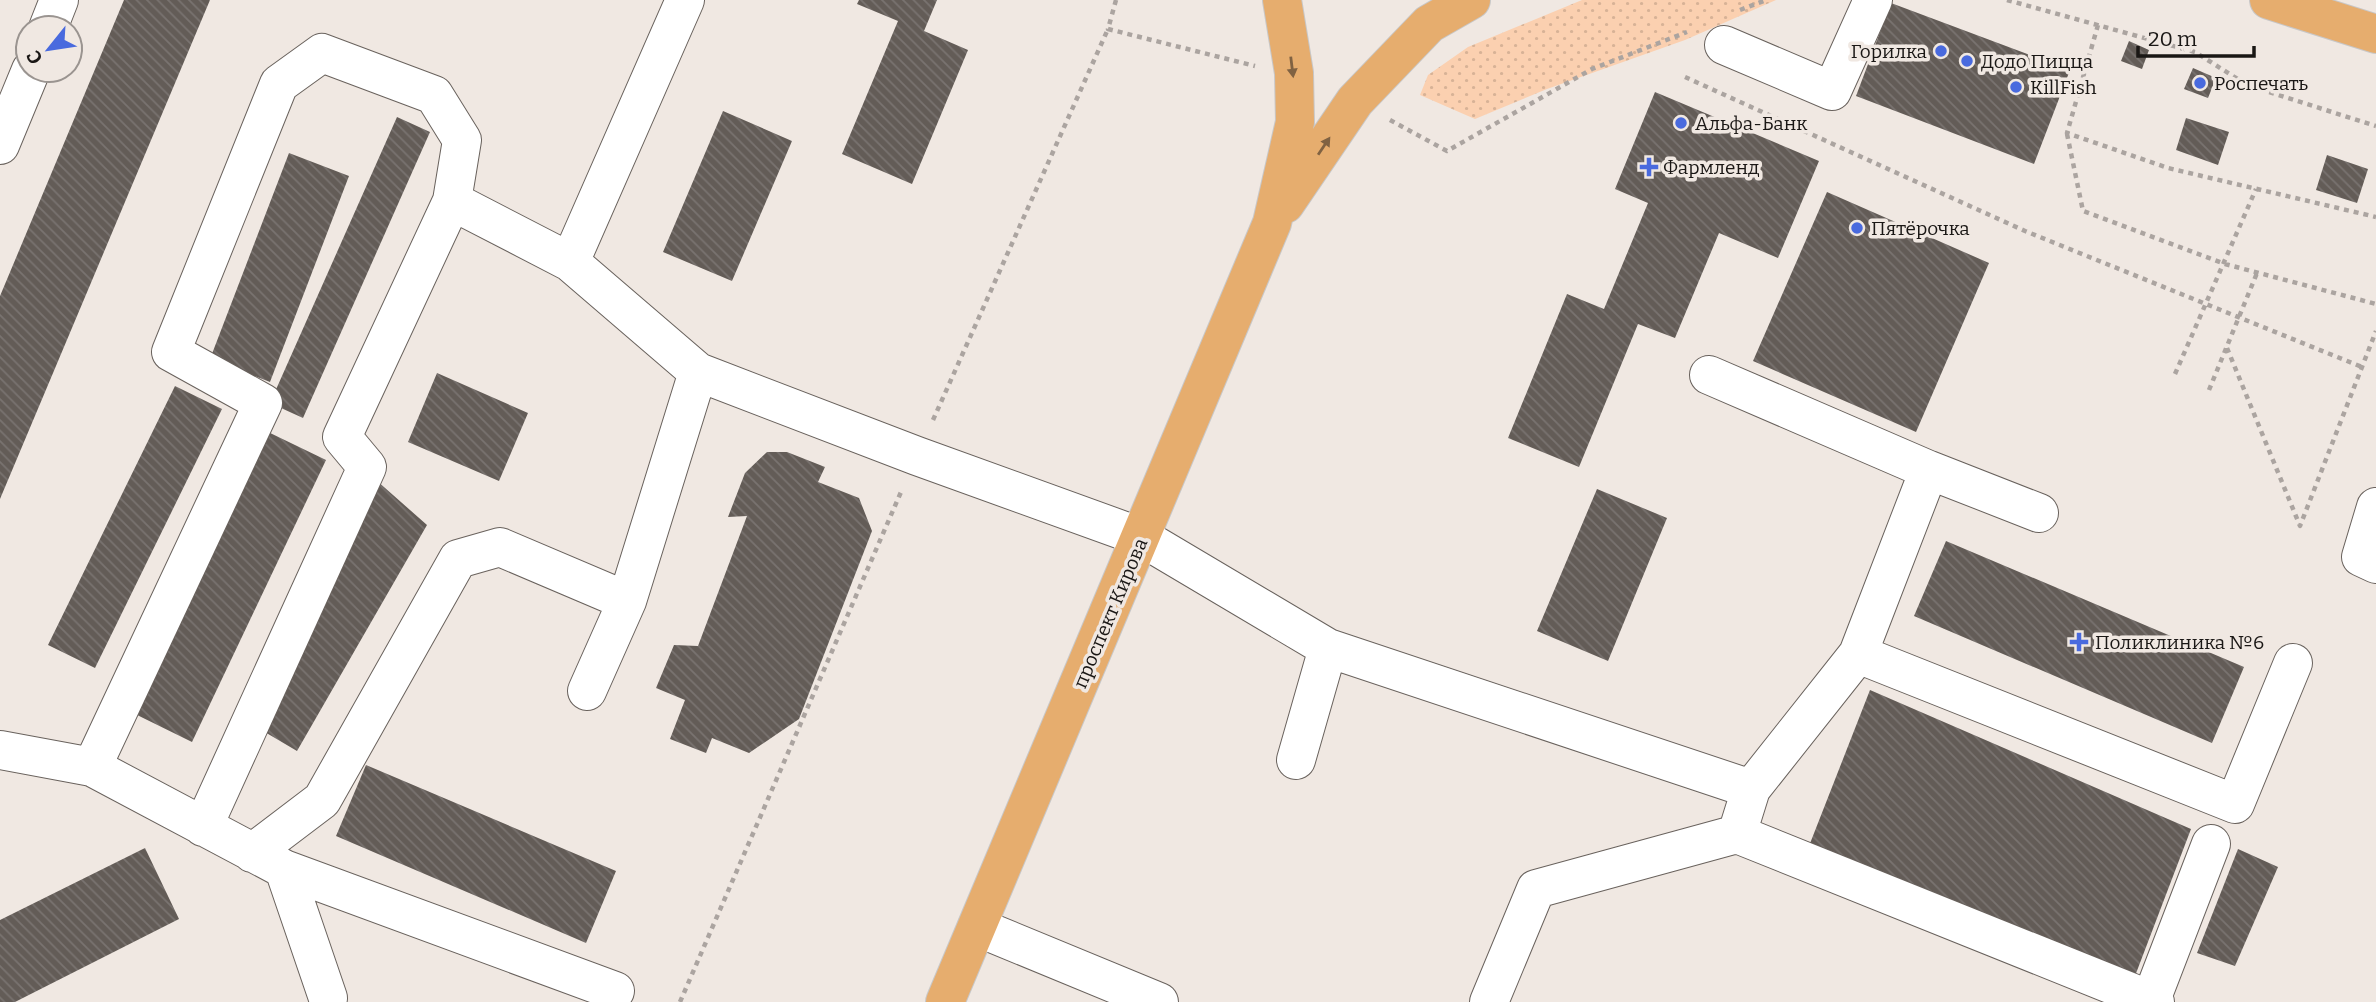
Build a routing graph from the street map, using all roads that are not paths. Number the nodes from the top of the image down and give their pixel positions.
1 (685, 0) edge
2 (1282, 0) edge
3 (1471, 0) edge
4 (1873, 0) edge
5 (2269, 0) edge
6 (1715, 30) road end
7 (2376, 34) edge
8 (25, 84) edge
9 (0, 145) edge
10 (452, 201) junction
11 (1272, 223) junction
12 (569, 262) junction
13 (698, 372) junction
14 (1709, 375) dead end
15 (1929, 470) junction
16 (2376, 507) edge
17 (2039, 513) dead end
18 (1142, 537) junction
19 (2376, 564) edge
20 (627, 601) junction
21 (1328, 648) junction
22 (1858, 654) junction
23 (2293, 663) dead end
24 (587, 691) dead end
25 (0, 750) edge
26 (1296, 760) dead end
27 (92, 767) junction
28 (1751, 789) junction
29 (203, 827) junction
30 (1737, 834) junction
31 (2211, 844) dead end
32 (268, 861) junction
33 (977, 927) junction
34 (615, 991) dead end
35 (330, 1001) edge
36 (2153, 1001) edge
37 (945, 1002) edge
38 (1159, 1002) edge
39 (1489, 1002) edge

1 - 12 lane
2 -> 11 main road
11 -> 3 main road
4 - 6 lane
5 - 7 main road
8 - 9 lane
10 - 12 lane
10 - 27 lane
10 - 29 lane
11 - 18 main road, проспект Кирова
12 - 13 lane
13 - 18 lane
13 - 20 lane
14 - 15 lane
15 - 17 lane
15 - 22 lane
16 - 19 lane
18 - 21 lane
18 - 33 main road, проспект Кирова
20 - 24 lane
20 - 32 lane
21 - 26 lane
21 - 28 lane
22 - 23 lane
22 - 28 lane
25 - 27 lane
27 - 29 lane
28 - 30 lane
29 - 32 lane
30 - 36 lane
30 - 39 lane
31 - 36 lane
32 - 34 lane
32 - 35 lane
33 - 37 main road, проспект Кирова
33 - 38 lane

